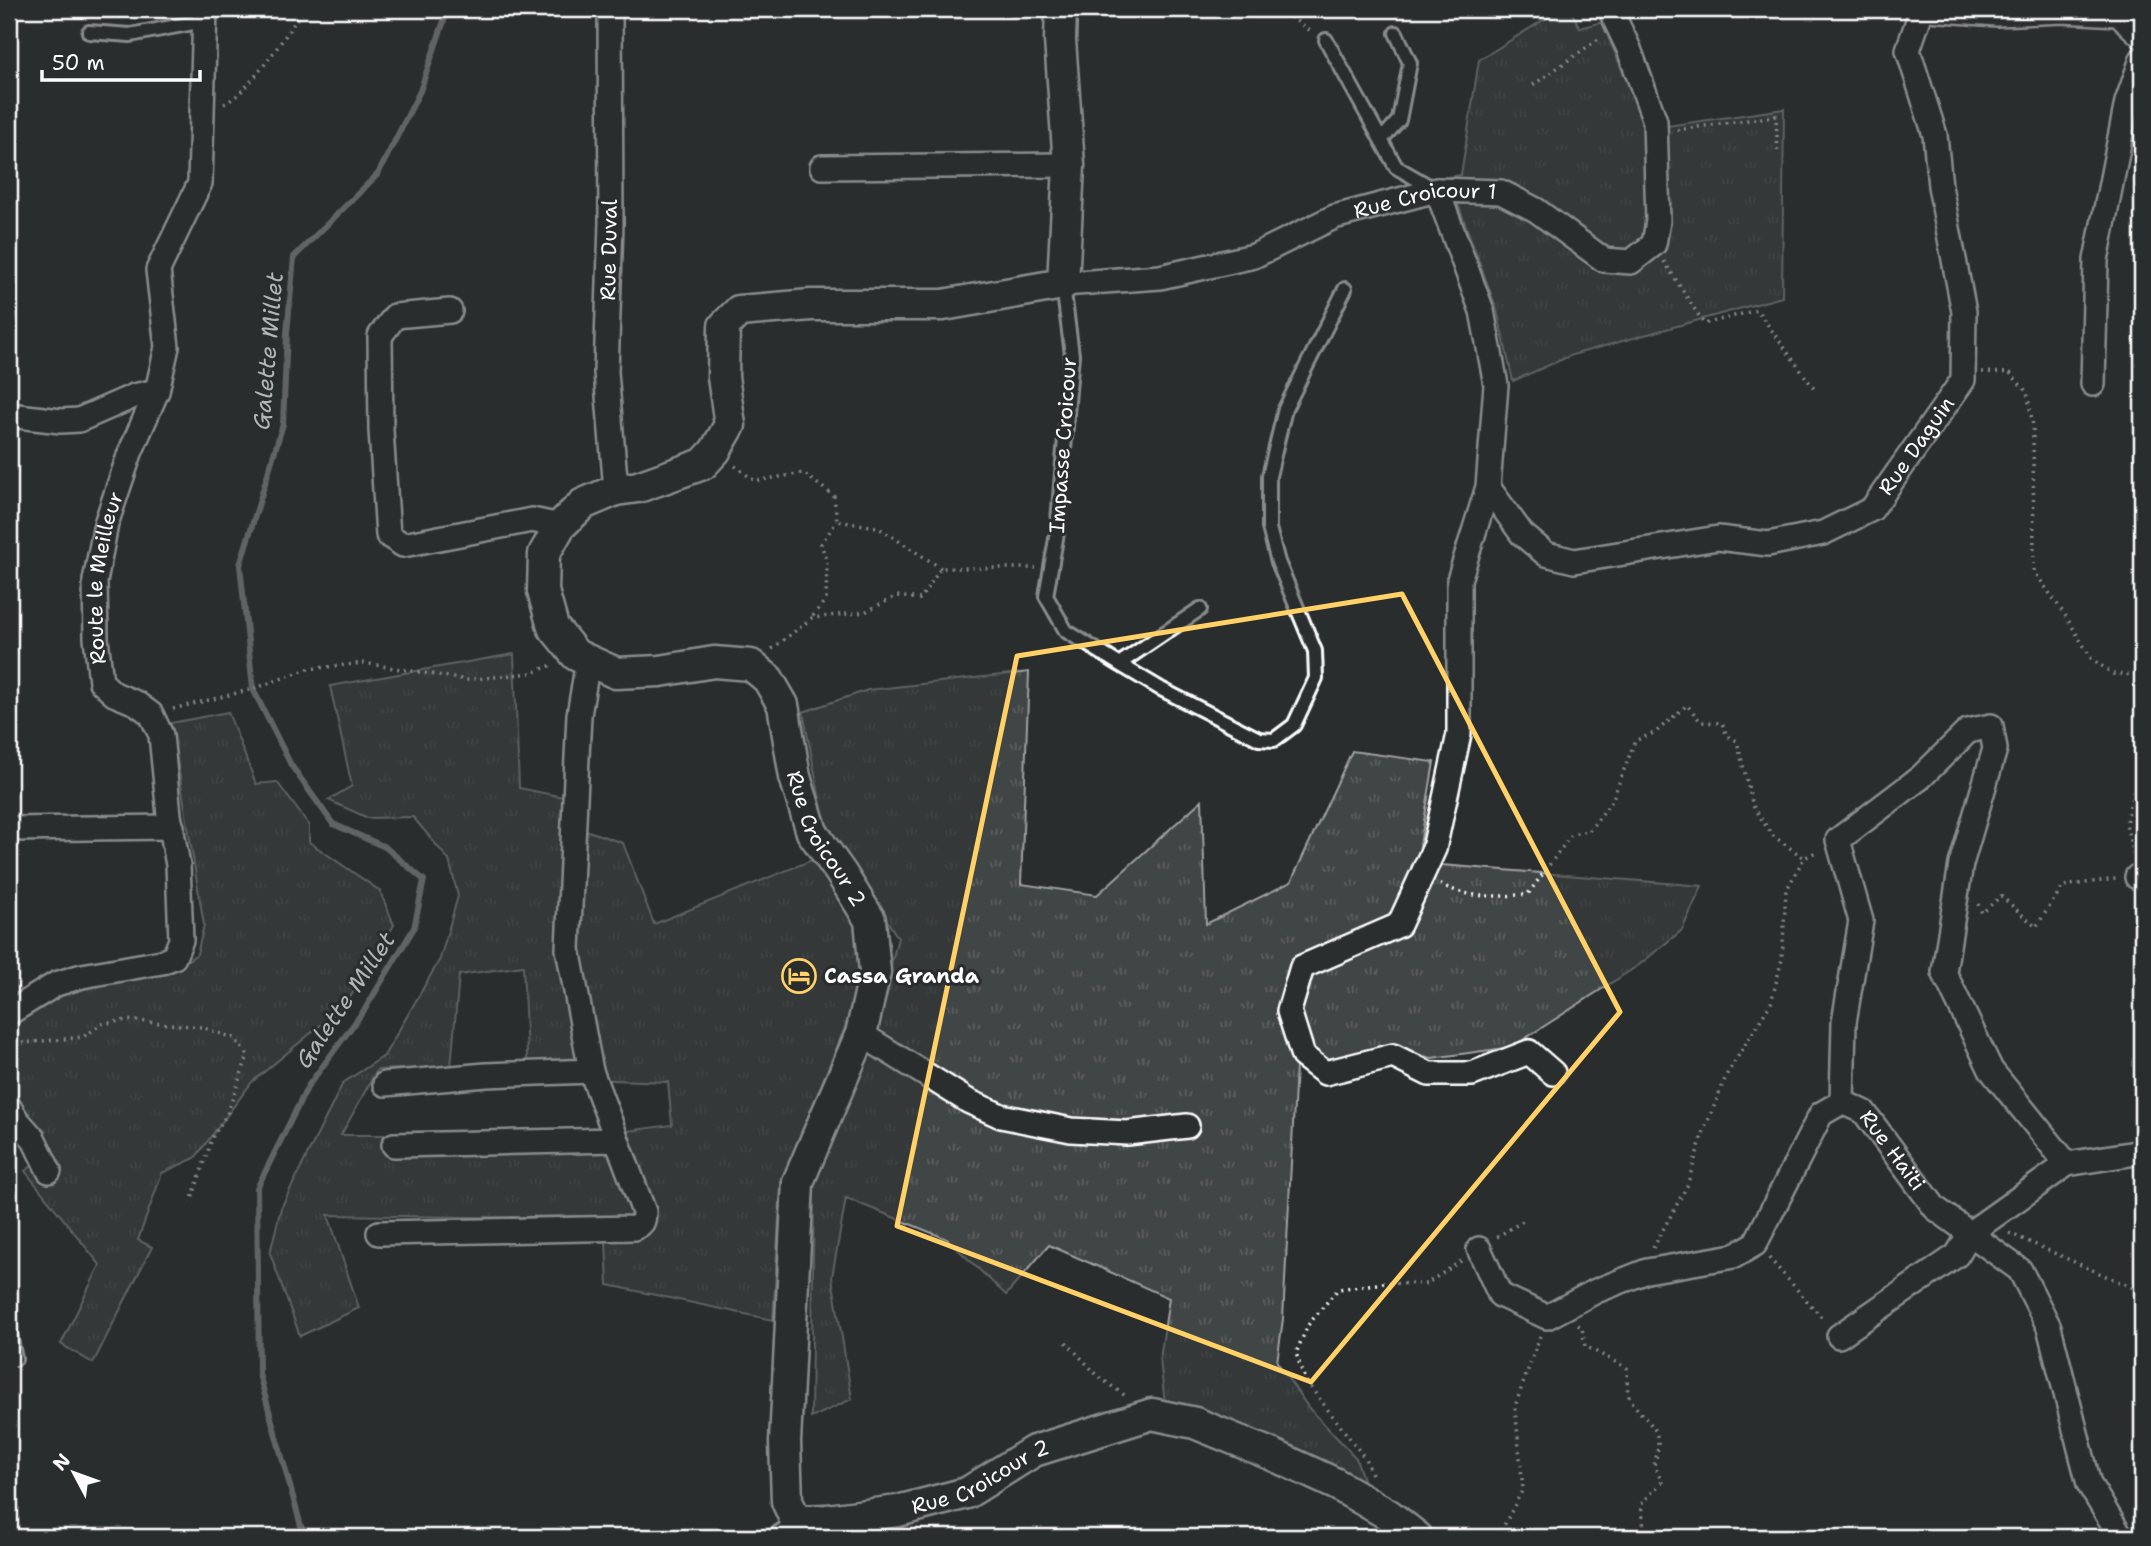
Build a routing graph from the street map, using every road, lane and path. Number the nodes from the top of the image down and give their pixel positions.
1 (304, 9) edge
2 (610, 9) edge
3 (1061, 9) edge
4 (1279, 9) edge
5 (1922, 9) edge
6 (1928, 9) edge
7 (204, 15) edge
8 (1614, 17) edge
9 (89, 32) dead end
10 (1396, 33) dead end
11 (2142, 36) edge
12 (1326, 40) joint
13 (2142, 59) edge
14 (1533, 85) dead end
15 (203, 114) junction
16 (1655, 132) junction
17 (1381, 140) junction
18 (1778, 154) dead end
19 (1069, 165) junction
20 (822, 167) dead end
21 (1437, 190) junction
22 (1654, 244) junction
23 (1063, 284) junction
24 (1345, 289) dead end
25 (450, 311) dead end
26 (1963, 371) junction
27 (2093, 384) dead end
28 (1815, 390) dead end
29 (157, 391) junction
30 (9, 415) edge
31 (715, 451) junction
32 (1488, 487) junction
33 (615, 490) junction
34 (837, 521) junction
35 (560, 526) junction
36 (941, 568) junction
37 (1051, 568) junction
38 (1200, 609) dead end
39 (812, 618) junction
40 (582, 658) junction
41 (1119, 664) junction
42 (751, 665) junction
43 (2142, 675) edge
44 (151, 714) junction
45 (2142, 754) edge
46 (173, 827) junction
47 (9, 829) edge
48 (1838, 840) junction
49 (1804, 858) junction
50 (1422, 874) junction
51 (2140, 876) edge
52 (1976, 901) dead end
53 (9, 1013) edge
54 (861, 1034) junction
55 (9, 1041) edge
56 (591, 1071) junction
57 (1553, 1073) dead end
58 (385, 1084) dead end
59 (1842, 1102) junction
60 (9, 1107) edge
61 (1187, 1126) dead end
62 (616, 1140) junction
63 (394, 1145) dead end
64 (2142, 1152) edge
65 (2067, 1164) junction
66 (50, 1171) dead end
67 (191, 1202) dead end
68 (1523, 1221) dead end
69 (1978, 1228) junction
70 (380, 1233) dead end
71 (1755, 1244) junction
72 (1479, 1249) junction
73 (1647, 1271) junction
74 (2142, 1297) edge
75 (1553, 1314) junction
76 (9, 1329) edge
77 (1839, 1336) joint
78 (1066, 1342) dead end
79 (15, 1359) dead end
80 (1152, 1414) junction
81 (1372, 1476) dead end
82 (787, 1532) edge
83 (1416, 1537) edge
84 (1498, 1537) edge
85 (1645, 1537) edge
86 (2121, 1537) edge

1 - 15 path
2 - 33 street, Rue Duval
3 - 19 street, Impasse Croicour
4 - 12 path
5 - 26 street, Rue Daguin
6 - 11 street
7 - 9 lane
7 - 15 street, Route le Meilleur
8 - 14 path
8 - 16 street
10 - 17 lane
12 - 17 lane
13 - 27 street
15 - 29 street, Route le Meilleur
16 - 18 path
16 - 22 street
17 - 21 lane
19 - 20 street
19 - 23 street, Impasse Croicour
21 - 22 street, Rue Croicour 1
21 - 23 street, Rue Croicour 1
21 - 32 street
22 - 28 path
23 - 31 street
23 - 37 lane, Impasse Croicour
24 - 41 lane, Impasse Croicour
25 - 35 street
26 - 32 street, Rue Daguin
26 - 43 path
29 - 30 street
29 - 44 street, Route le Meilleur
31 - 33 street
31 - 34 path
32 - 50 street
33 - 35 street
34 - 36 path
34 - 39 path
35 - 40 street
36 - 37 path
36 - 39 path
37 - 41 lane, Impasse Croicour
38 - 41 lane
39 - 42 path
40 - 42 street
40 - 44 path
40 - 56 street
42 - 54 street, Rue Croicour 2
44 - 46 street
45 - 51 path
46 - 47 street
46 - 53 street
48 - 49 path
48 - 59 street
48 - 65 street
49 - 50 path
49 - 73 path
50 - 57 street
51 - 52 path
54 - 61 street
54 - 82 street, Rue Croicour 2
55 - 67 path
56 - 58 street
56 - 62 street
59 - 69 street, Rue Haïti
59 - 71 street, Rue Haïti
60 - 66 street
62 - 63 street
62 - 70 street
64 - 65 street
65 - 69 street
68 - 72 path
69 - 74 path
69 - 77 street
69 - 86 street, Rue Haïti
71 - 73 street
71 - 77 path
72 - 75 street
72 - 81 path
73 - 75 street
75 - 84 path
75 - 85 path
76 - 79 lane
78 - 80 path
80 - 82 street, Rue Croicour 2
80 - 83 street, Rue Croicour 2

